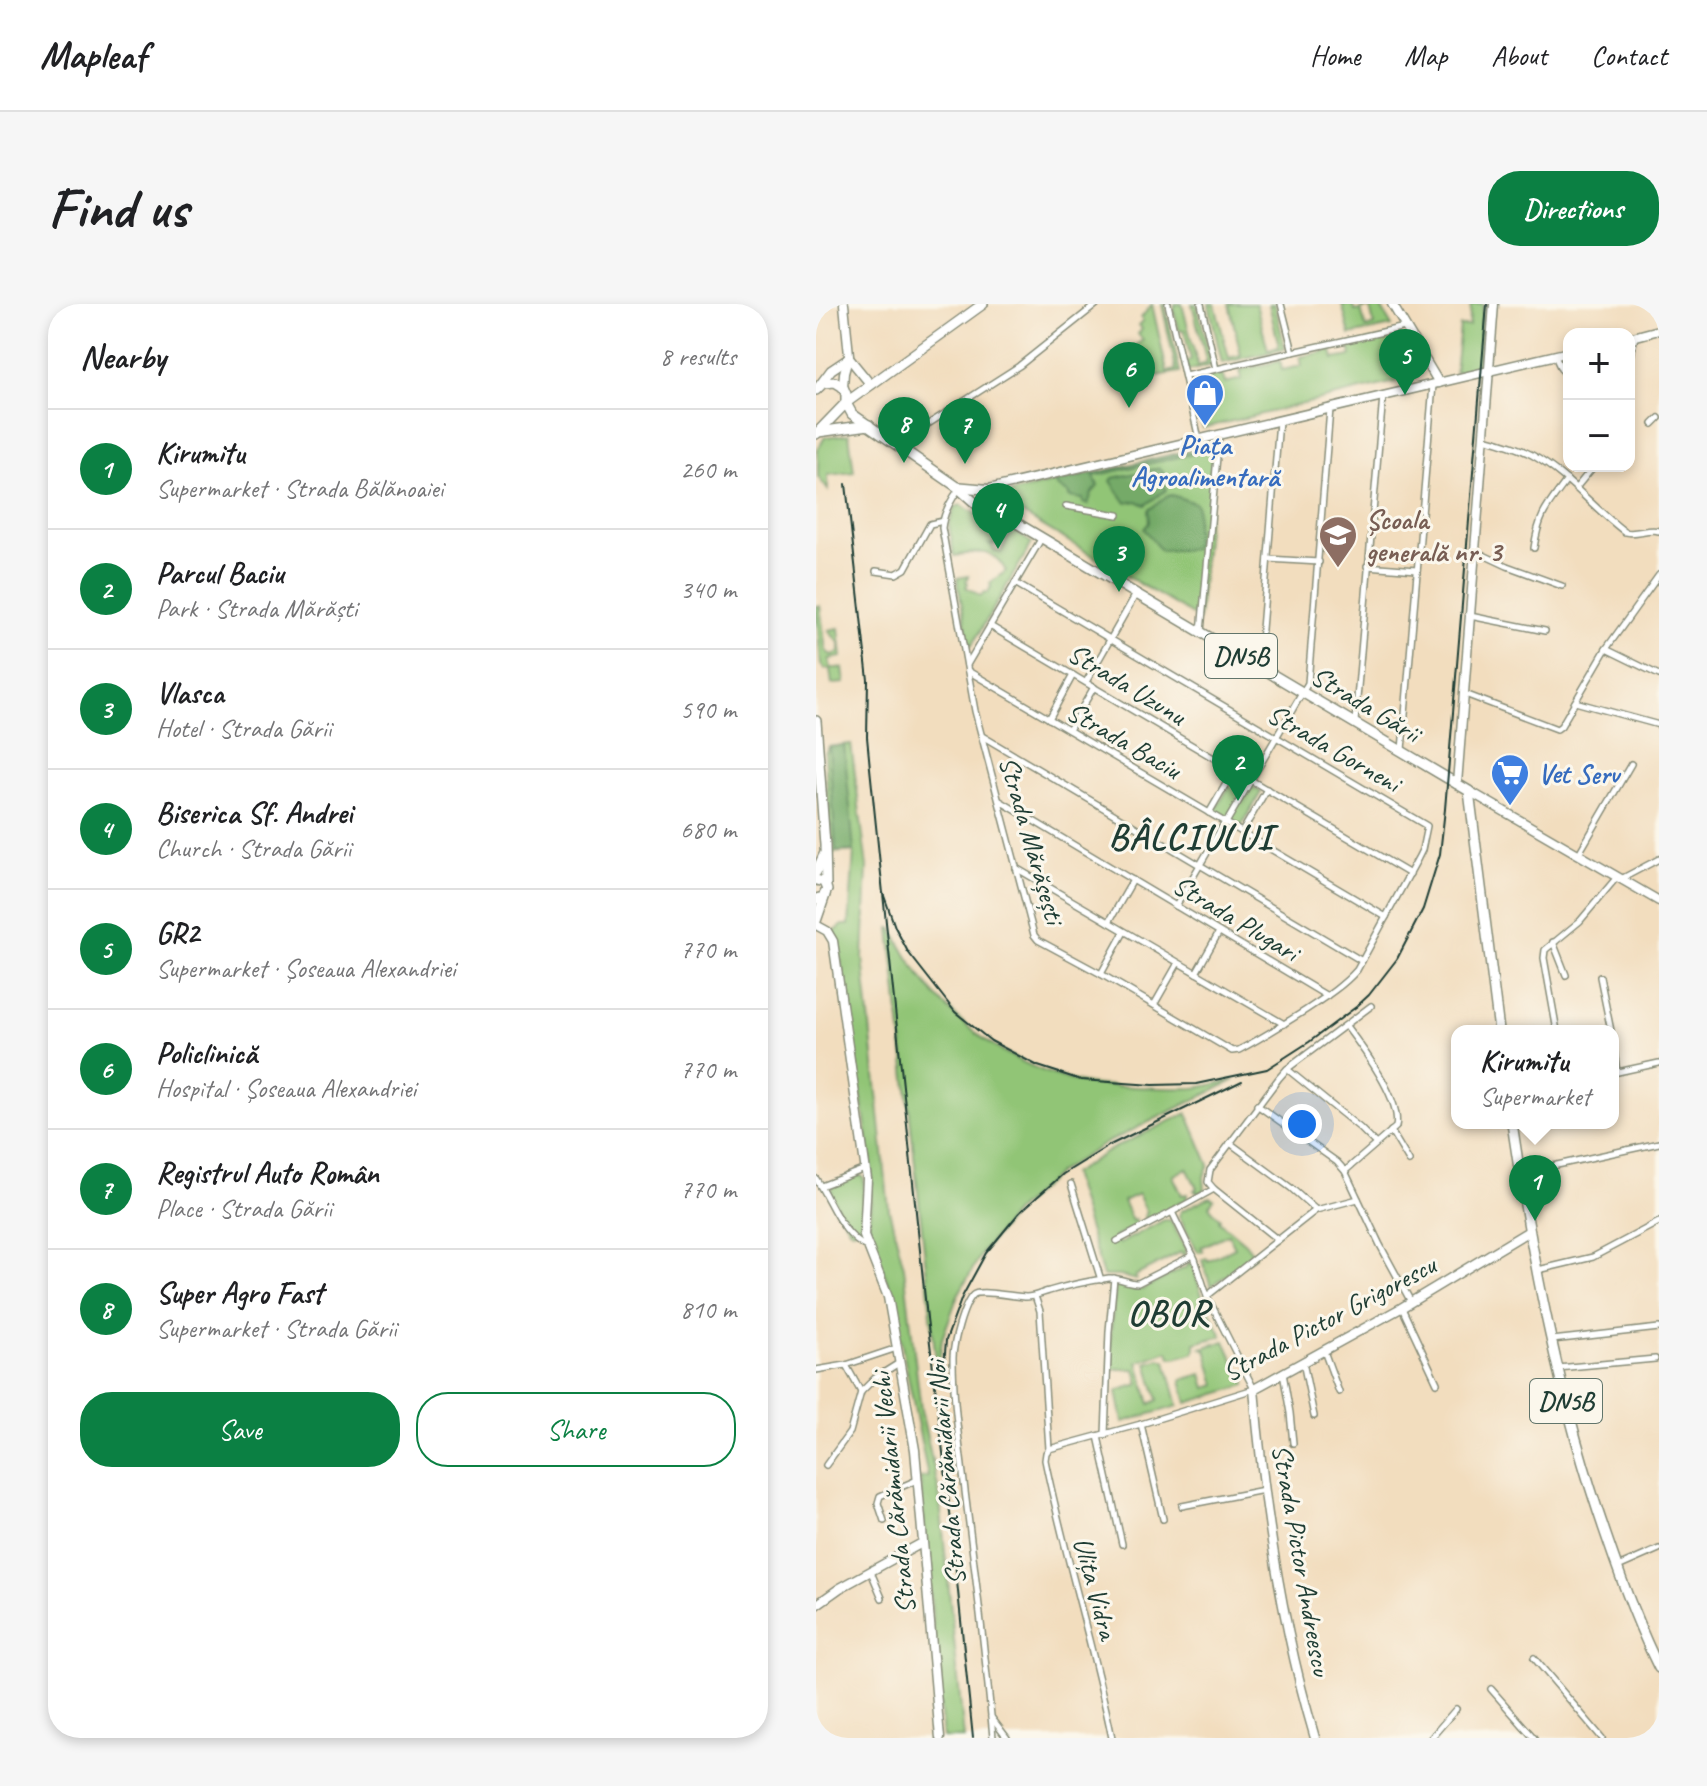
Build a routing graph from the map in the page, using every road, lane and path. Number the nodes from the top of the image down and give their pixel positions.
1 (844, 304) edge
2 (983, 304) edge
3 (1097, 304) edge
4 (1168, 304) edge
5 (1201, 304) edge
6 (1281, 304) edge
7 (1392, 304) edge
8 (1494, 304) edge
9 (1405, 327) junction
10 (1659, 330) edge
11 (1635, 336) edge
12 (1293, 352) junction
13 (1563, 354) edge
14 (1555, 356) junction
15 (849, 358) junction
16 (1216, 369) junction
17 (1563, 371) edge
18 (1489, 372) junction
19 (1185, 376) junction
20 (1436, 383) junction
21 (871, 385) junction
22 (817, 387) edge
23 (844, 387) junction
24 (1383, 396) junction
25 (847, 402) junction
26 (1330, 408) junction
27 (1659, 418) edge
28 (1279, 420) junction
29 (1653, 424) dead end
30 (869, 425) junction
31 (817, 434) edge
32 (1219, 435) junction
33 (1483, 438) junction
34 (1199, 439) junction
35 (897, 444) junction
36 (1589, 472) edge
37 (1567, 480) junction
38 (1011, 484) junction
39 (957, 487) junction
40 (1576, 488) junction
41 (986, 490) junction
42 (999, 500) junction
43 (1066, 506) dead end
44 (983, 508) junction
45 (1118, 515) dead end
46 (943, 521) junction
47 (1013, 521) junction
48 (1659, 531) edge
49 (1042, 538) junction
50 (1534, 548) dead end
51 (1475, 551) junction
52 (1268, 559) junction
53 (1319, 562) junction
54 (1367, 566) junction
55 (1417, 570) junction
56 (876, 571) dead end
57 (1659, 575) edge
58 (1015, 583) junction
59 (1656, 585) edge
60 (1562, 586) dead end
61 (1136, 594) junction
62 (1470, 616) junction
63 (990, 626) junction
64 (1545, 631) dead end
65 (1201, 632) junction
66 (1109, 640) junction
67 (1606, 649) junction
68 (1259, 667) junction
69 (967, 668) junction
70 (1073, 675) junction
71 (1659, 675) edge
72 (1086, 682) junction
73 (1094, 687) junction
74 (1302, 692) junction
75 (1464, 694) junction
76 (1575, 701) junction
77 (1049, 719) junction
78 (816, 721) edge
79 (1354, 723) junction
80 (1659, 725) edge
81 (1069, 730) junction
82 (981, 735) junction
83 (1276, 737) junction
84 (1402, 751) junction
85 (1631, 764) dead end
86 (1234, 770) junction
87 (1251, 780) junction
88 (1457, 784) junction
89 (1267, 789) junction
90 (1469, 791) junction
91 (999, 800) junction
92 (1209, 813) junction
93 (1226, 822) junction
94 (1242, 832) junction
95 (826, 852) junction
96 (1578, 855) junction
97 (1659, 859) edge
98 (1200, 864) junction
99 (1016, 868) junction
100 (816, 872) edge
101 (1410, 874) junction
102 (1619, 878) junction
103 (816, 880) edge
104 (1133, 880) junction
105 (823, 893) edge
106 (1659, 901) edge
107 (1176, 906) junction
108 (1386, 917) junction
109 (1109, 922) junction
110 (816, 923) edge
111 (1124, 932) junction
112 (1219, 932) junction
113 (1553, 942) junction
114 (1362, 961) junction
115 (1178, 963) junction
116 (1196, 973) junction
117 (1101, 974) junction
118 (1566, 975) dead end
119 (1600, 977) dead end
120 (1327, 996) junction
121 (1154, 1005) junction
122 (1371, 1006) dead end
123 (1284, 1024) junction
124 (1498, 1025) edge
125 (1556, 1025) edge
126 (1610, 1025) edge
127 (1346, 1026) junction
128 (1659, 1063) edge
129 (1287, 1069) junction
130 (1619, 1071) edge
131 (1257, 1105) junction
132 (1513, 1129) edge
133 (1391, 1131) junction
134 (1230, 1143) junction
135 (1659, 1143) edge
136 (1376, 1144) junction
137 (1409, 1161) dead end
138 (866, 1169) junction
139 (1345, 1171) junction
140 (1520, 1173) junction
141 (816, 1179) edge
142 (1071, 1184) dead end
143 (821, 1186) junction
144 (1214, 1189) junction
145 (1358, 1199) junction
146 (1316, 1210) junction
147 (1172, 1212) junction
148 (1659, 1222) edge
149 (1529, 1231) junction
150 (1278, 1240) junction
151 (1117, 1241) dead end
152 (868, 1248) junction
153 (1193, 1255) junction
154 (1536, 1271) junction
155 (1114, 1278) junction
156 (1101, 1280) junction
157 (1035, 1296) junction
158 (1207, 1296) junction
159 (1411, 1302) junction
160 (1401, 1308) junction
161 (1659, 1328) edge
162 (1551, 1340) junction
163 (898, 1347) junction
164 (1324, 1351) junction
165 (1655, 1359) dead end
166 (901, 1362) junction
167 (1303, 1362) junction
168 (846, 1365) junction
169 (1558, 1368) junction
170 (816, 1370) edge
171 (1283, 1373) junction
172 (1437, 1383) dead end
173 (1254, 1389) junction
174 (861, 1392) junction
175 (1339, 1392) dead end
176 (1314, 1416) dead end
177 (1141, 1424) junction
178 (1102, 1436) junction
179 (1293, 1443) dead end
180 (1049, 1449) junction
181 (826, 1465) dead end
182 (917, 1480) junction
183 (1264, 1490) junction
184 (1182, 1506) dead end
185 (1163, 1519) dead end
186 (884, 1521) dead end
187 (922, 1543) junction
188 (1122, 1544) dead end
189 (1659, 1549) edge
190 (1617, 1568) junction
191 (871, 1572) junction
192 (882, 1598) dead end
193 (816, 1605) edge
194 (1534, 1658) dead end
195 (1659, 1668) edge
196 (1491, 1689) dead end
197 (1456, 1709) dead end
198 (991, 1716) junction
199 (940, 1738) edge
200 (993, 1738) edge
201 (1007, 1738) edge
202 (1112, 1738) edge
203 (1315, 1738) edge
204 (1431, 1738) edge
205 (1534, 1738) edge
206 (1602, 1738) edge

1 - 15 street
2 - 21 main road
3 - 35 street
4 - 19 street
5 - 16 street
6 - 12 street
7 - 9 street
8 - 18 street
9 - 12 street
9 - 20 street
10 - 11 street
12 - 16 street
13 - 14 street
14 - 17 street
14 - 18 street
15 - 21 street
15 - 22 street
15 - 23 street
16 - 19 street
18 - 20 street
18 - 33 street
19 - 34 street
20 - 24 street
20 - 55 street
21 - 23 main road
21 - 25 main road
22 - 23 main road
23 - 25 main road
24 - 26 street
24 - 54 street
25 - 30 main road, DN5B
25 - 31 main road
26 - 28 street
26 - 53 street
27 - 29 street
28 - 32 street
28 - 52 street
30 - 31 main road
30 - 35 main road, DN5B
32 - 34 street
32 - 65 street
33 - 37 street
33 - 51 street
34 - 38 street
35 - 39 main road, DN5B
36 - 40 street
37 - 40 street
37 - 50 street
38 - 41 street
38 - 42 street
39 - 41 main road, DN5B
39 - 44 main road, DN5B
39 - 46 street
40 - 48 street
41 - 42 main road, DN5B
41 - 44 main road
42 - 44 main road
42 - 47 main road, Strada Gării / DN5B
43 - 45 street
44 - 47 main road, DN5B
46 - 56 street
46 - 69 street, Strada Mărășești
47 - 49 main road, Strada Gării / DN5B
49 - 58 street
49 - 61 main road, Strada Gării / DN5B
51 - 60 street
51 - 62 street
52 - 53 street
52 - 68 street
53 - 74 street
54 - 55 street
54 - 79 street
55 - 84 street
57 - 59 street
58 - 63 street
58 - 66 street, Strada Gorneni
59 - 67 street
61 - 65 main road, Strada Gării / DN5B
61 - 66 street
62 - 64 street
62 - 75 street
63 - 69 street
63 - 70 street, Strada Uzunu
65 - 68 main road, Strada Gării / DN5B
66 - 72 street
66 - 83 street, Strada Gorneni
67 - 71 street
67 - 76 street
68 - 74 main road, Strada Gării / DN5B
69 - 77 street, Strada Baciu
69 - 82 street, Strada Mărășești
70 - 72 street, Strada Uzunu
70 - 77 street
72 - 73 street, Strada Uzunu
73 - 81 street
73 - 86 street, Strada Uzunu
74 - 79 main road, Strada Gării / DN5B
74 - 83 street
75 - 76 street
75 - 88 street
76 - 80 street
77 - 81 street, Strada Baciu
78 - 95 main road
79 - 84 main road, Strada Gării / DN5B
81 - 92 street, Strada Baciu
82 - 91 street, Strada Mărășești
82 - 98 street
83 - 87 street
83 - 101 street, Strada Gorneni
84 - 88 main road, Strada Gării / DN5B
85 - 96 street
86 - 87 street, Strada Uzunu
86 - 92 street
87 - 89 street, Strada Uzunu
87 - 93 street
88 - 90 main road, Strada Gării / DN5B
89 - 94 street
89 - 101 street, Strada Uzunu
90 - 96 street
90 - 124 main road
91 - 99 street, Strada Mărășești
91 - 104 street, Strada Plugari
92 - 93 street, Strada Baciu
93 - 94 street, Strada Baciu
93 - 98 street
94 - 108 street, Strada Baciu
95 - 100 main road
95 - 105 main road
96 - 102 street
97 - 102 street
98 - 107 street
98 - 114 street
99 - 109 street
99 - 117 street, Strada Mărășești
101 - 108 street
102 - 106 street
102 - 113 street
103 - 105 main road
104 - 107 street, Strada Plugari
104 - 109 street
105 - 110 main road
107 - 112 street, Strada Plugari
108 - 114 street
109 - 111 street
110 - 138 street, Strada Cărămidarii Vechi
111 - 115 street
111 - 117 street
112 - 116 street
112 - 120 street, Strada Plugari
113 - 118 street
113 - 125 street
114 - 120 street
115 - 116 street
115 - 121 street
116 - 123 street
117 - 121 street, Strada Mărășești
119 - 126 street
120 - 123 street
121 - 123 street, Strada Mărășești
122 - 127 street
127 - 129 street
127 - 133 street
128 - 130 street
129 - 131 street
129 - 136 street
131 - 134 street
131 - 139 street
132 - 140 main road, DN5B
133 - 136 street
133 - 137 street
134 - 144 street
134 - 146 street
135 - 140 street
136 - 139 street
138 - 143 street
138 - 152 street, Strada Cărămidarii Vechi
139 - 145 street
140 - 149 main road, DN5B
141 - 143 street, Strada Cărămidarii Vechi
142 - 156 street
143 - 152 street, Strada Cărămidarii Vechi
144 - 147 street
144 - 150 street
145 - 146 street
145 - 159 street
146 - 150 street
147 - 151 street
147 - 153 street
148 - 154 street
149 - 154 main road, DN5B
149 - 159 street, Strada Pictor Grigorescu
150 - 158 street
152 - 163 street, Strada Cărămidarii Vechi
153 - 155 street, Strada Cărămidarii Noi
153 - 158 street
154 - 162 main road, DN5B
155 - 156 street, Strada Cărămidarii Noi
155 - 178 street
156 - 157 street, Strada Cărămidarii Noi
157 - 180 street, Ulița Vidra
157 - 198 street, Strada Cărămidarii Noi
158 - 173 street
159 - 160 street, Strada Pictor Grigorescu
160 - 164 street, Strada Pictor Grigorescu
160 - 172 street
161 - 162 street
162 - 169 main road, DN5B
163 - 166 street, Strada Cărămidarii Vechi
163 - 168 street
164 - 167 street, Strada Pictor Grigorescu
164 - 175 street
165 - 169 street
166 - 174 street
166 - 182 street, Strada Cărămidarii Vechi
167 - 171 street, Strada Pictor Grigorescu
167 - 176 street
168 - 170 street
168 - 174 street
169 - 190 main road, DN5B
171 - 173 street, Strada Pictor Grigorescu
171 - 179 street
173 - 177 street, Strada Pictor Grigorescu
173 - 183 street, Strada Pictor Andreescu
174 - 181 street
177 - 178 street, Strada Pictor Grigorescu
177 - 185 street
178 - 180 street, Strada Pictor Grigorescu
178 - 188 street
180 - 202 street, Ulița Vidra
182 - 186 street
182 - 187 street, Strada Cărămidarii Vechi
183 - 184 street
183 - 203 street, Strada Pictor Andreescu
187 - 191 street
187 - 199 street, Strada Cărămidarii Vechi
189 - 190 street
190 - 195 main road, DN5B
191 - 192 street
191 - 193 street
194 - 206 street
196 - 205 street
197 - 204 street
198 - 200 street, Strada Cărămidarii Noi
198 - 201 street

